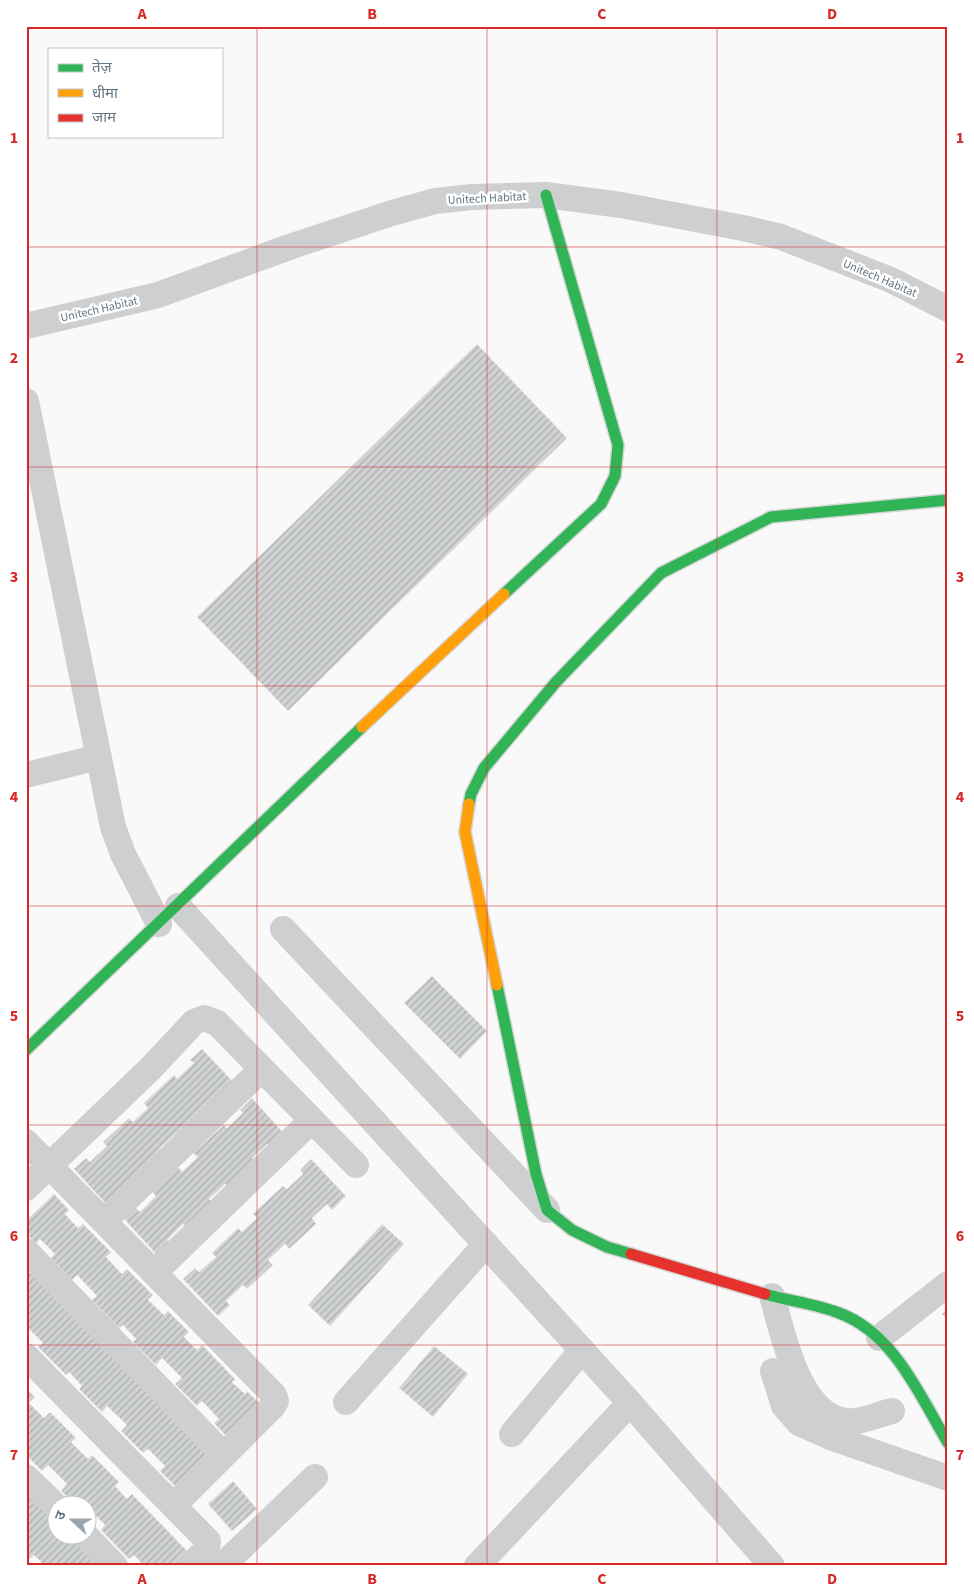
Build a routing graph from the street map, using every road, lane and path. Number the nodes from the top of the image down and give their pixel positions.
1 (546, 195) junction
2 (948, 310) edge
3 (26, 326) edge
4 (26, 401) edge
5 (948, 500) edge
6 (99, 757) junction
7 (26, 775) edge
8 (178, 906) junction
9 (159, 924) junction
10 (283, 930) dead end
11 (26, 1050) edge
12 (262, 1070) junction
13 (312, 1120) junction
14 (26, 1142) edge
15 (356, 1164) dead end
16 (50, 1166) junction
17 (26, 1188) edge
18 (548, 1210) junction
19 (104, 1221) junction
20 (486, 1244) junction
21 (26, 1252) edge
22 (154, 1273) junction
23 (948, 1284) edge
24 (772, 1296) junction
25 (879, 1338) junction
26 (582, 1350) junction
27 (26, 1356) edge
28 (773, 1371) dead end
29 (346, 1402) dead end
30 (630, 1403) junction
31 (892, 1411) dead end
32 (512, 1434) dead end
33 (948, 1443) edge
34 (224, 1455) junction
35 (26, 1476) edge
36 (315, 1477) dead end
37 (948, 1478) edge
38 (48, 1498) edge
39 (174, 1505) junction
40 (94, 1544) edge
41 (115, 1566) edge
42 (190, 1566) edge
43 (222, 1566) edge
44 (478, 1566) edge
45 (772, 1566) edge

1 - 2 street, Unitech Habitat
1 - 3 street, Unitech Habitat
1 - 8 street
4 - 6 street
5 - 18 street
6 - 7 street
6 - 9 street
8 - 9 street
8 - 20 street
9 - 11 street
10 - 18 street
12 - 13 street
12 - 16 street
12 - 19 street
13 - 15 street
13 - 22 street
14 - 16 street
16 - 17 street
16 - 19 street
18 - 24 street
19 - 22 street
20 - 26 street
20 - 29 street
21 - 34 street
22 - 34 street
23 - 25 street
24 - 25 street
24 - 31 street
25 - 33 street
26 - 30 street
26 - 32 street
27 - 39 street
28 - 37 street
30 - 44 street
30 - 45 street
34 - 39 street
35 - 38 street
36 - 43 street
39 - 42 street
40 - 41 street

